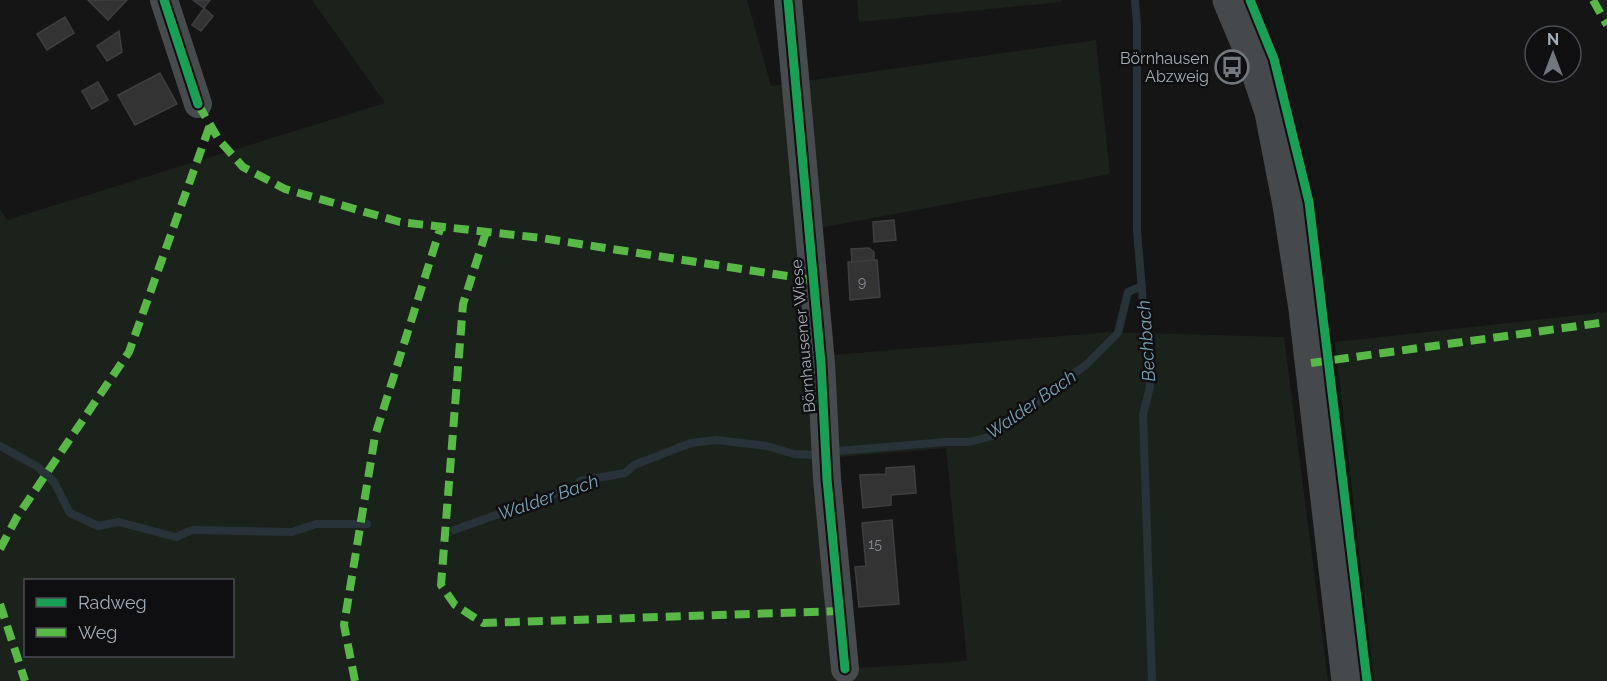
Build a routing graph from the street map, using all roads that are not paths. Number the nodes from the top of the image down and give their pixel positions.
1 (164, 0) edge
2 (788, 0) edge
3 (1229, 0) edge
4 (198, 104) dead end
5 (845, 669) dead end
6 (1348, 681) edge

1 - 4 street
2 - 5 street, Börnhausener Wiese
3 - 6 main road

